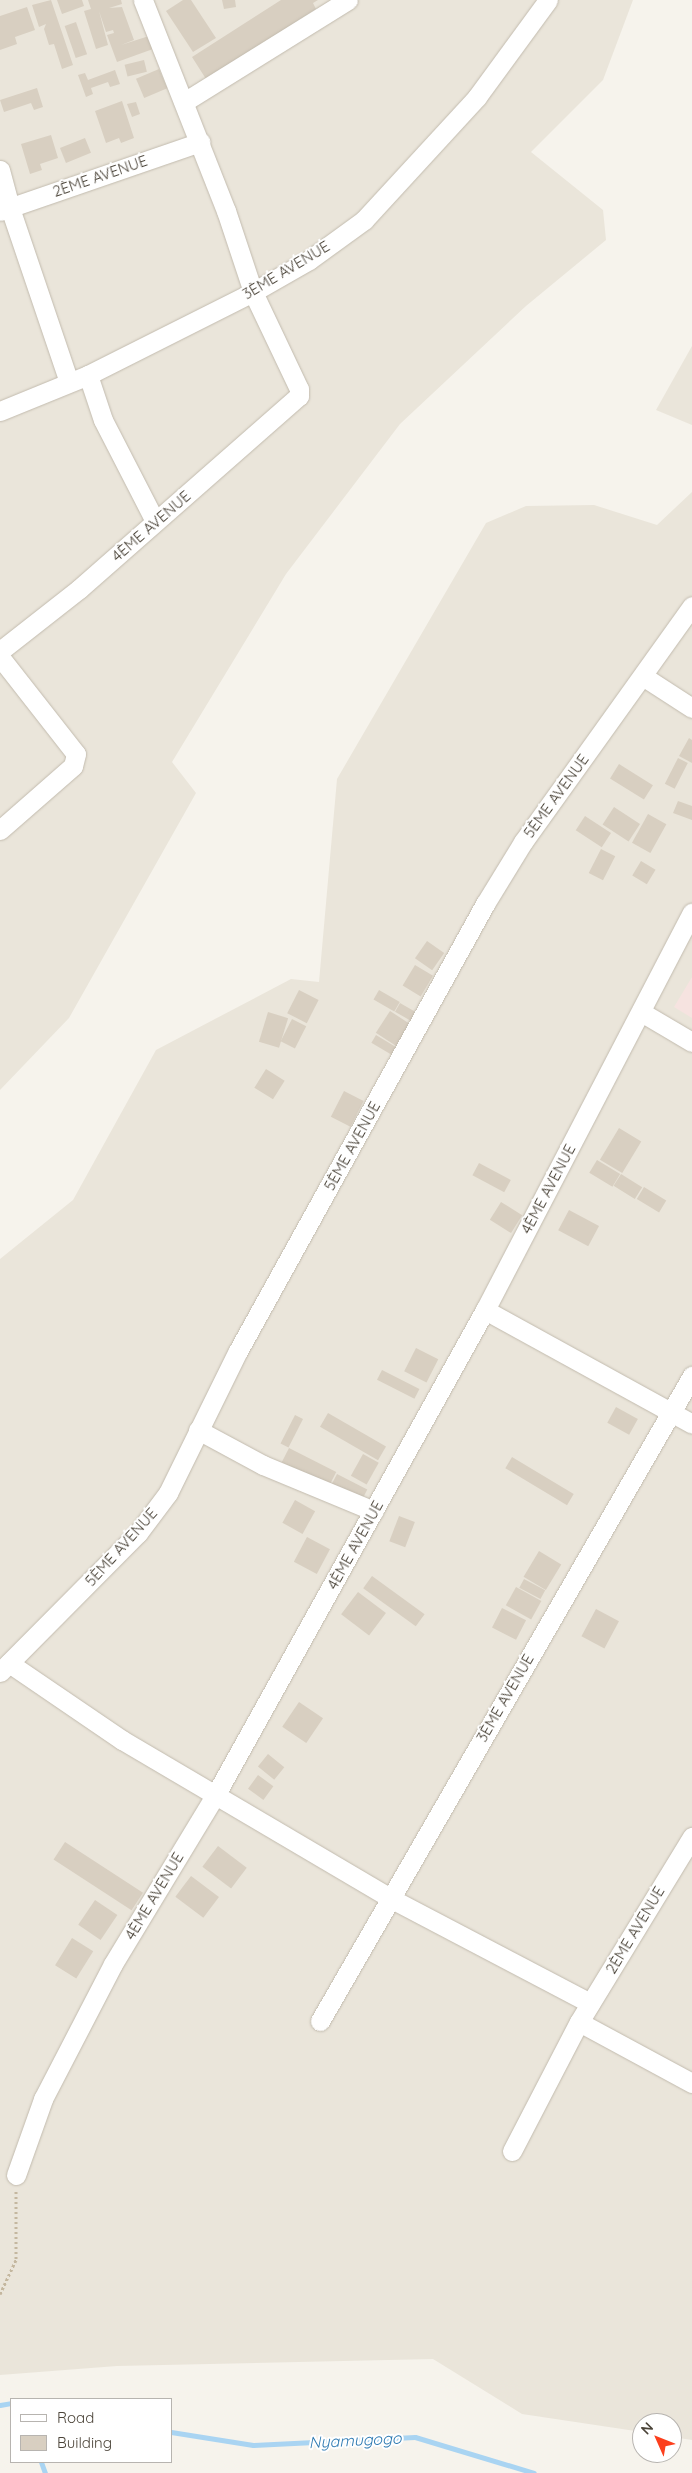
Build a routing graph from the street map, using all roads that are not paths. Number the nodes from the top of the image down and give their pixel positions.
1 (143, 0) edge
2 (348, 0) edge
3 (548, 0) edge
4 (184, 102) junction
5 (200, 142) junction
6 (0, 170) edge
7 (5, 209) edge
8 (253, 292) junction
9 (88, 375) junction
10 (69, 382) junction
11 (0, 411) edge
12 (155, 521) junction
13 (692, 606) edge
14 (0, 651) edge
15 (0, 657) edge
16 (644, 677) junction
17 (692, 708) edge
18 (0, 830) edge
19 (692, 913) edge
20 (641, 1012) junction
21 (692, 1042) edge
22 (485, 1310) junction
23 (692, 1376) edge
24 (671, 1412) junction
25 (692, 1424) edge
26 (198, 1430) junction
27 (374, 1512) junction
28 (5, 1668) edge
29 (216, 1794) junction
30 (692, 1837) edge
31 (390, 1898) junction
32 (590, 2004) junction
33 (320, 2021) dead end
34 (579, 2022) junction
35 (692, 2083) edge
36 (512, 2151) dead end
37 (16, 2175) road end

1 - 4 street
2 - 4 street
3 - 8 street, 3ÈME AVENUE
4 - 5 street
5 - 7 street, 2ÈME AVENUE
5 - 8 street
6 - 7 street
7 - 10 street
8 - 9 street, 3ÈME AVENUE
8 - 12 street, 4ÈME AVENUE
9 - 10 street, 3ÈME AVENUE
9 - 12 street
10 - 11 street, 3ÈME AVENUE
12 - 14 street, 4ÈME AVENUE
13 - 16 street, 5ÈME AVENUE
15 - 18 street
16 - 17 street
16 - 26 street, 5ÈME AVENUE
19 - 20 street, 4ÈME AVENUE
20 - 21 street
20 - 22 street, 4ÈME AVENUE
22 - 24 street
22 - 27 street, 4ÈME AVENUE
23 - 24 street, 3ÈME AVENUE
24 - 25 street
24 - 31 street, 3ÈME AVENUE
26 - 27 street
26 - 28 street, 5ÈME AVENUE
27 - 29 street, 4ÈME AVENUE
28 - 29 street
29 - 31 street
29 - 37 street, 4ÈME AVENUE
30 - 32 street, 2ÈME AVENUE
31 - 32 street
31 - 33 street, 3ÈME AVENUE
32 - 34 street, 2ÈME AVENUE
34 - 35 street
34 - 36 street, 2ÈME AVENUE

